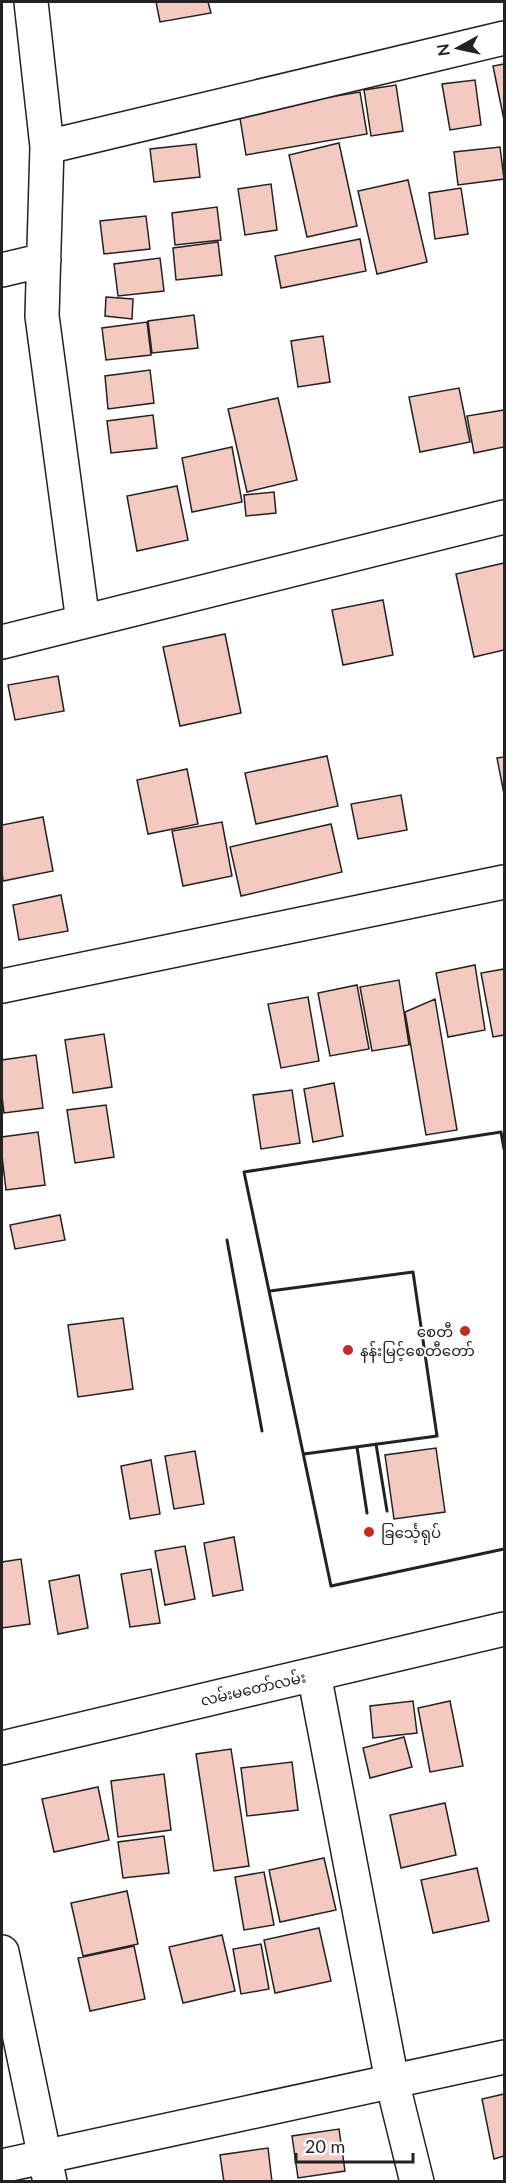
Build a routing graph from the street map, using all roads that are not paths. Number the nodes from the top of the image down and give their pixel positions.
1 (31, 2) edge
2 (504, 38) edge
3 (47, 147) junction
4 (44, 260) junction
5 (2, 270) edge
6 (504, 517) edge
7 (83, 622) junction
8 (2, 642) edge
9 (504, 882) edge
10 (2, 986) edge
11 (504, 1629) edge
12 (314, 1674) junction
13 (2, 1748) edge
14 (2, 1952) edge
15 (504, 2057) edge
16 (392, 2081) junction
17 (2, 2166) edge
18 (48, 2169) edge
19 (417, 2181) edge

1 - 3 street
2 - 3 street
3 - 4 street
4 - 5 street
4 - 7 street
6 - 7 street
7 - 8 street
9 - 10 street
11 - 12 street, လမ်းမတော်လမ်း
12 - 13 street, လမ်းမတော်လမ်း
12 - 16 street
14 - 18 street
15 - 16 street
16 - 18 street
16 - 19 street
17 - 18 street

